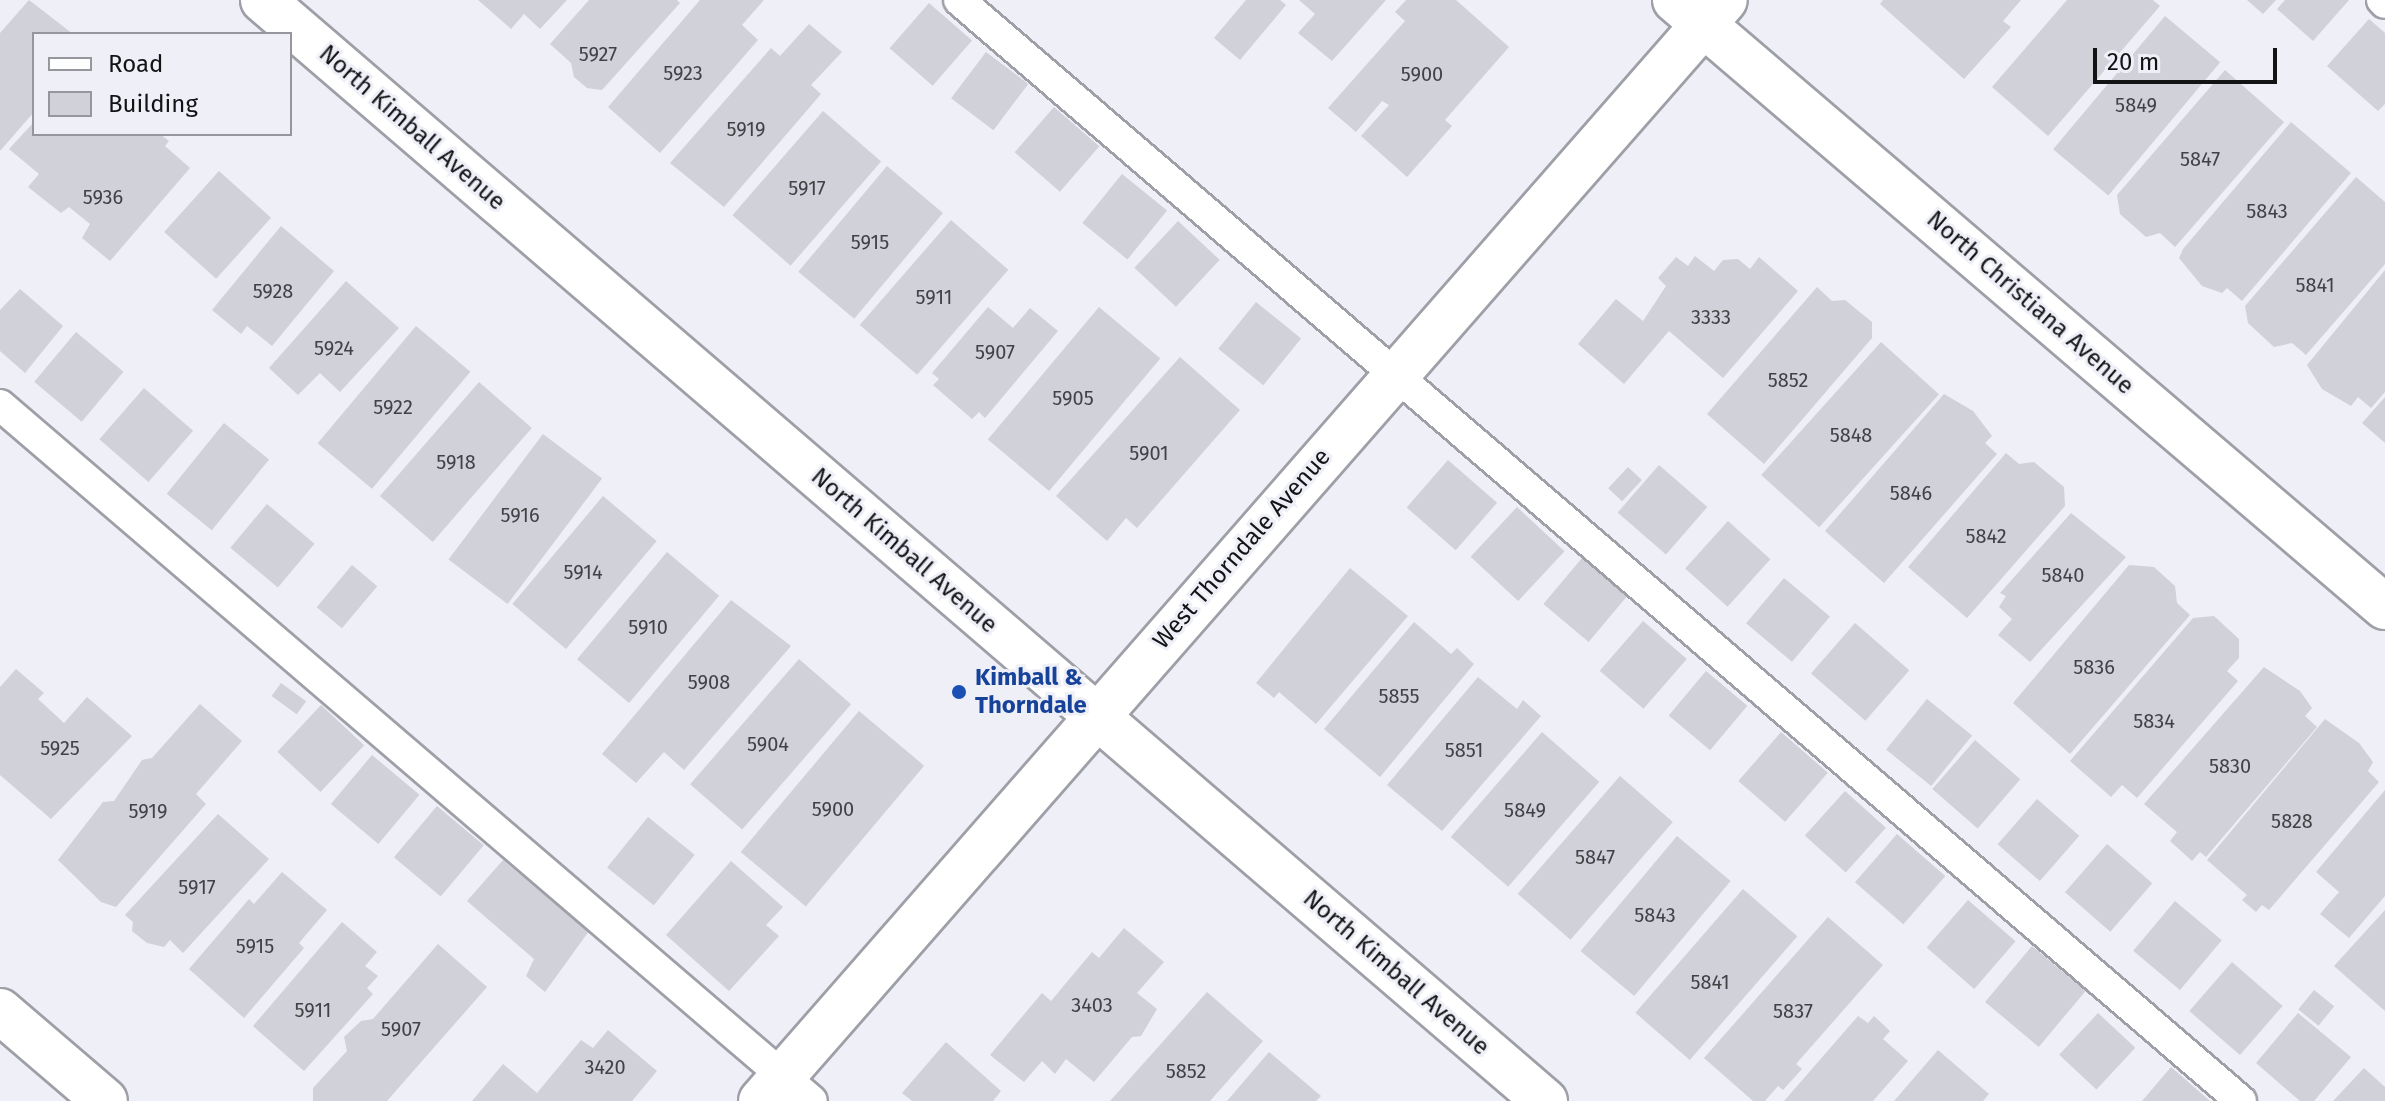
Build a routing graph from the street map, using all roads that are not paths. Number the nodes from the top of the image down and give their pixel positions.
1 (263, 0) edge
2 (959, 0) edge
3 (1701, 8) edge
4 (1395, 375) junction
5 (0, 405) edge
6 (2385, 607) edge
7 (1096, 715) junction
8 (0, 1011) edge
9 (785, 1093) edge
10 (105, 1101) edge
11 (1545, 1101) edge
12 (2241, 1101) edge

1 - 7 street, North Kimball Avenue
2 - 4 lane
3 - 4 street, West Thorndale Avenue
3 - 6 street, North Christiana Avenue
4 - 7 street, West Thorndale Avenue
4 - 12 lane
5 - 9 lane
7 - 9 street, West Thorndale Avenue
7 - 11 street, North Kimball Avenue
8 - 10 street

